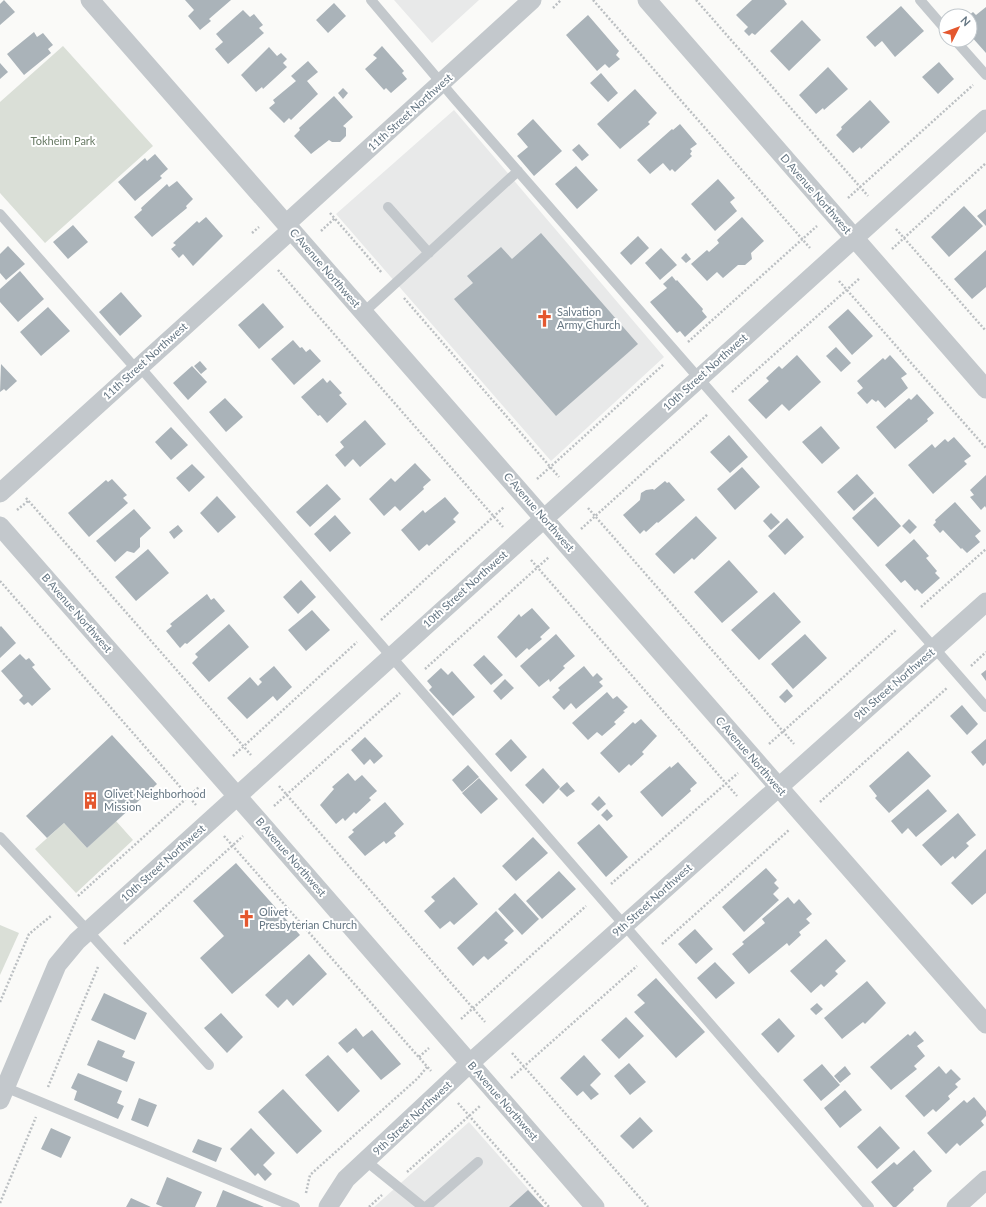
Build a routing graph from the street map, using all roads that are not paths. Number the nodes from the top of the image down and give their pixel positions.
1 (90, 0) edge
2 (371, 0) edge
3 (532, 0) edge
4 (647, 0) edge
5 (920, 0) edge
6 (938, 21) edge
7 (962, 48) edge
8 (986, 75) edge
9 (442, 84) junction
10 (986, 119) edge
11 (518, 171) junction
12 (388, 207) dead end
13 (0, 214) edge
14 (289, 227) junction
15 (854, 238) junction
16 (429, 253) junction
17 (364, 312) junction
18 (137, 368) junction
19 (699, 377) junction
20 (986, 389) edge
21 (0, 493) edge
22 (544, 518) junction
23 (0, 526) edge
24 (986, 602) edge
25 (935, 648) junction
26 (390, 656) junction
27 (986, 707) edge
28 (778, 787) junction
29 (237, 796) junction
30 (0, 837) edge
31 (625, 925) junction
32 (88, 931) junction
33 (986, 1024) edge
34 (470, 1063) junction
35 (209, 1065) dead end
36 (2, 1091) edge
37 (366, 1161) junction
38 (478, 1162) dead end
39 (986, 1180) edge
40 (295, 1207) edge
41 (328, 1207) edge
42 (424, 1207) edge
43 (595, 1207) edge
44 (869, 1207) edge
45 (956, 1207) edge

1 - 14 street, C Avenue Northwest
2 - 9 lane
3 - 9 street, 11th Street Northwest
4 - 15 street, D Avenue Northwest
5 - 6 lane
7 - 8 lane
9 - 11 lane
9 - 14 street, 11th Street Northwest
10 - 15 street, 10th Street Northwest
11 - 16 lane
11 - 19 lane
12 - 16 lane
13 - 18 lane
14 - 17 street, C Avenue Northwest
14 - 18 street, 11th Street Northwest
15 - 19 street, 10th Street Northwest
15 - 20 street, D Avenue Northwest
16 - 17 lane
17 - 22 street, C Avenue Northwest
18 - 21 street, 11th Street Northwest
18 - 26 lane
19 - 22 street, 10th Street Northwest
19 - 25 lane
22 - 26 street, 10th Street Northwest
22 - 28 street, C Avenue Northwest
23 - 29 street, B Avenue Northwest
24 - 25 street, 9th Street Northwest
25 - 27 lane
25 - 28 street, 9th Street Northwest
26 - 29 street, 10th Street Northwest
26 - 31 lane
28 - 31 street, 9th Street Northwest
28 - 33 street, C Avenue Northwest
29 - 32 street, 10th Street Northwest
29 - 34 street, B Avenue Northwest
30 - 32 lane
31 - 34 street, 9th Street Northwest
31 - 44 lane
32 - 35 lane
32 - 36 street, 10th Street Northwest
34 - 37 street, 9th Street Northwest
34 - 43 street, B Avenue Northwest
36 - 40 lane
37 - 41 street, 9th Street Northwest
37 - 42 lane
38 - 42 lane
39 - 45 street

